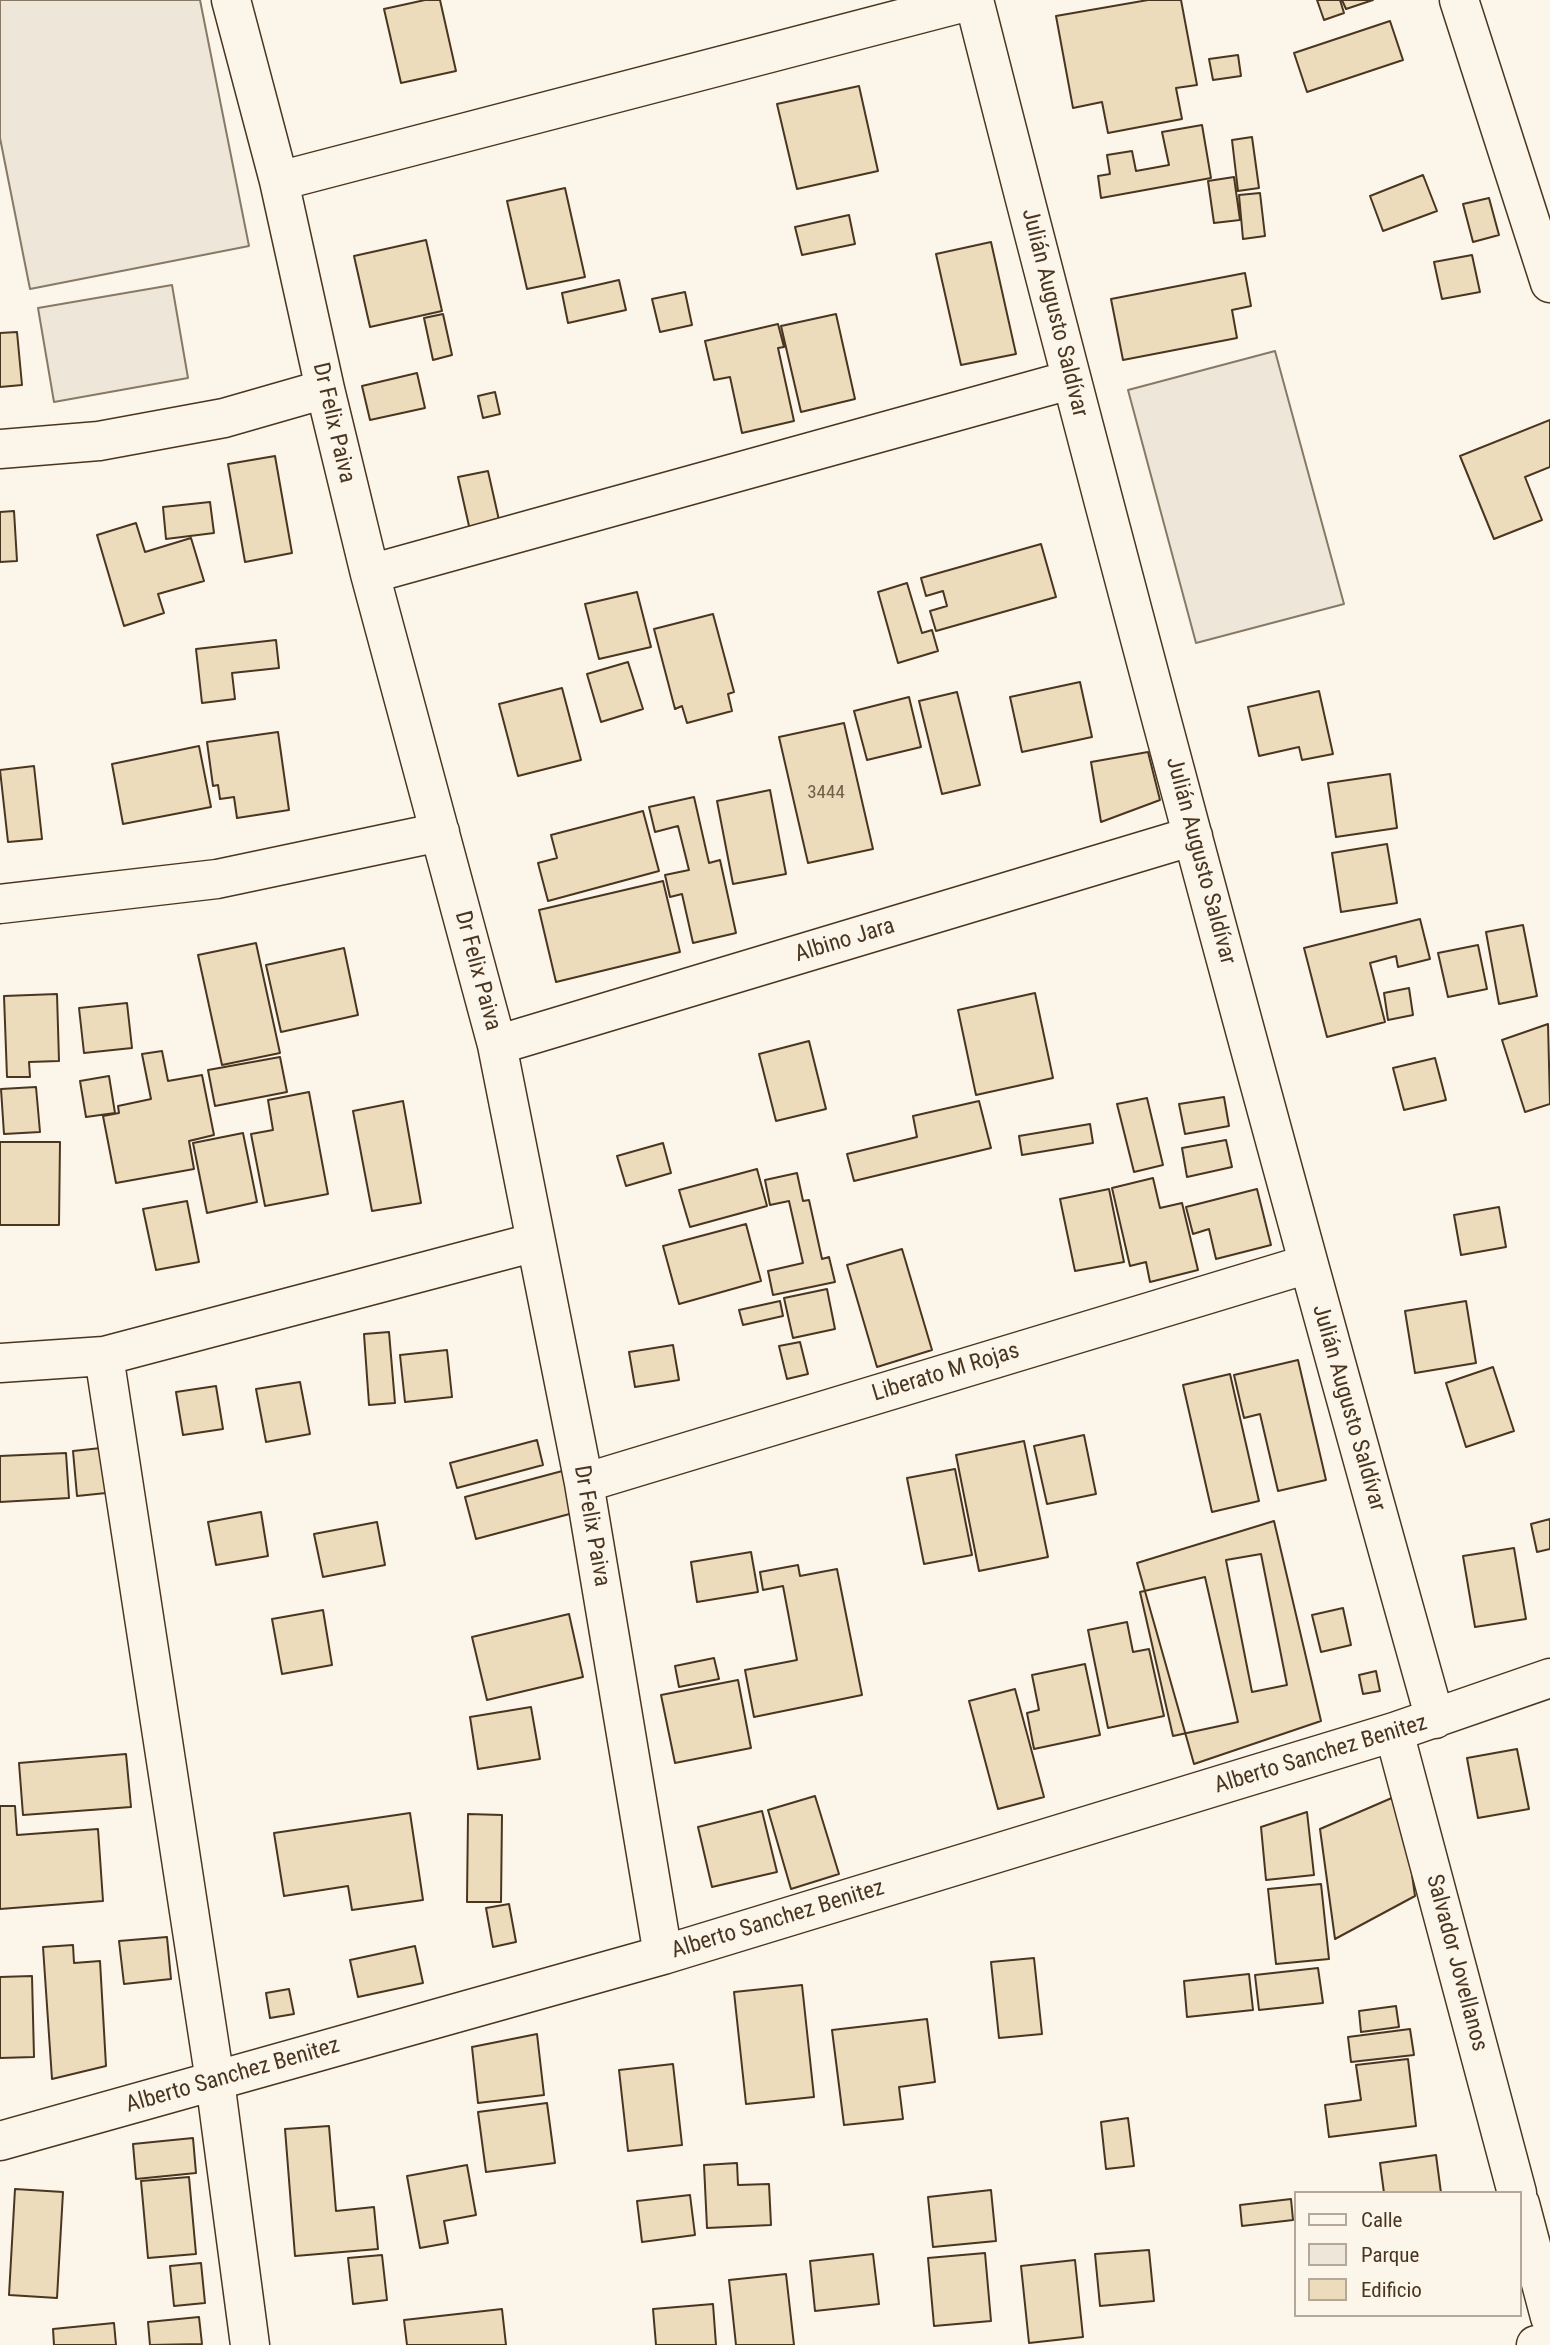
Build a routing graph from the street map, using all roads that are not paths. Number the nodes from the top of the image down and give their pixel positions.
1 (231, 0) edge
2 (974, 0) edge
3 (1459, 0) edge
4 (279, 181) junction
5 (1550, 283) edge
6 (1070, 380) junction
7 (325, 389) junction
8 (0, 449) edge
9 (370, 575) junction
10 (440, 832) junction
11 (1193, 836) junction
12 (0, 904) edge
13 (497, 1045) junction
14 (536, 1242) junction
15 (1308, 1264) junction
16 (104, 1356) junction
17 (0, 1363) edge
18 (584, 1483) junction
19 (1550, 1678) edge
20 (1435, 1719) junction
21 (1394, 1732) junction
22 (663, 1955) junction
23 (215, 2081) junction
24 (0, 2141) edge
25 (1516, 2191) edge
26 (1522, 2212) edge
27 (1550, 2317) edge
28 (1550, 2343) edge
29 (250, 2345) edge
30 (1536, 2345) edge

1 - 4 street, Dr Felix Paiva
2 - 4 street
2 - 6 street, Julián Augusto Saldívar
3 - 5 street
4 - 7 street, Dr Felix Paiva
6 - 9 street
6 - 11 street, Julián Augusto Saldívar
7 - 8 street
7 - 9 street, Dr Felix Paiva
9 - 10 street, Dr Felix Paiva
10 - 12 street
10 - 13 street, Dr Felix Paiva
11 - 13 street, Albino Jara
11 - 15 street, Julián Augusto Saldívar
13 - 14 street, Dr Felix Paiva
14 - 16 street
14 - 18 street, Dr Felix Paiva
15 - 18 street, Liberato M Rojas
15 - 20 street, Julián Augusto Saldívar
16 - 17 street
16 - 23 street
18 - 22 street, Dr Felix Paiva
19 - 20 street, Alberto Sanchez Benitez
20 - 21 street, Alberto Sanchez Benitez
21 - 22 street, Alberto Sanchez Benitez
21 - 25 street, Salvador Jovellanos
22 - 23 street, Alberto Sanchez Benitez
23 - 24 street, Alberto Sanchez Benitez
23 - 29 street
26 - 27 street
28 - 30 street

